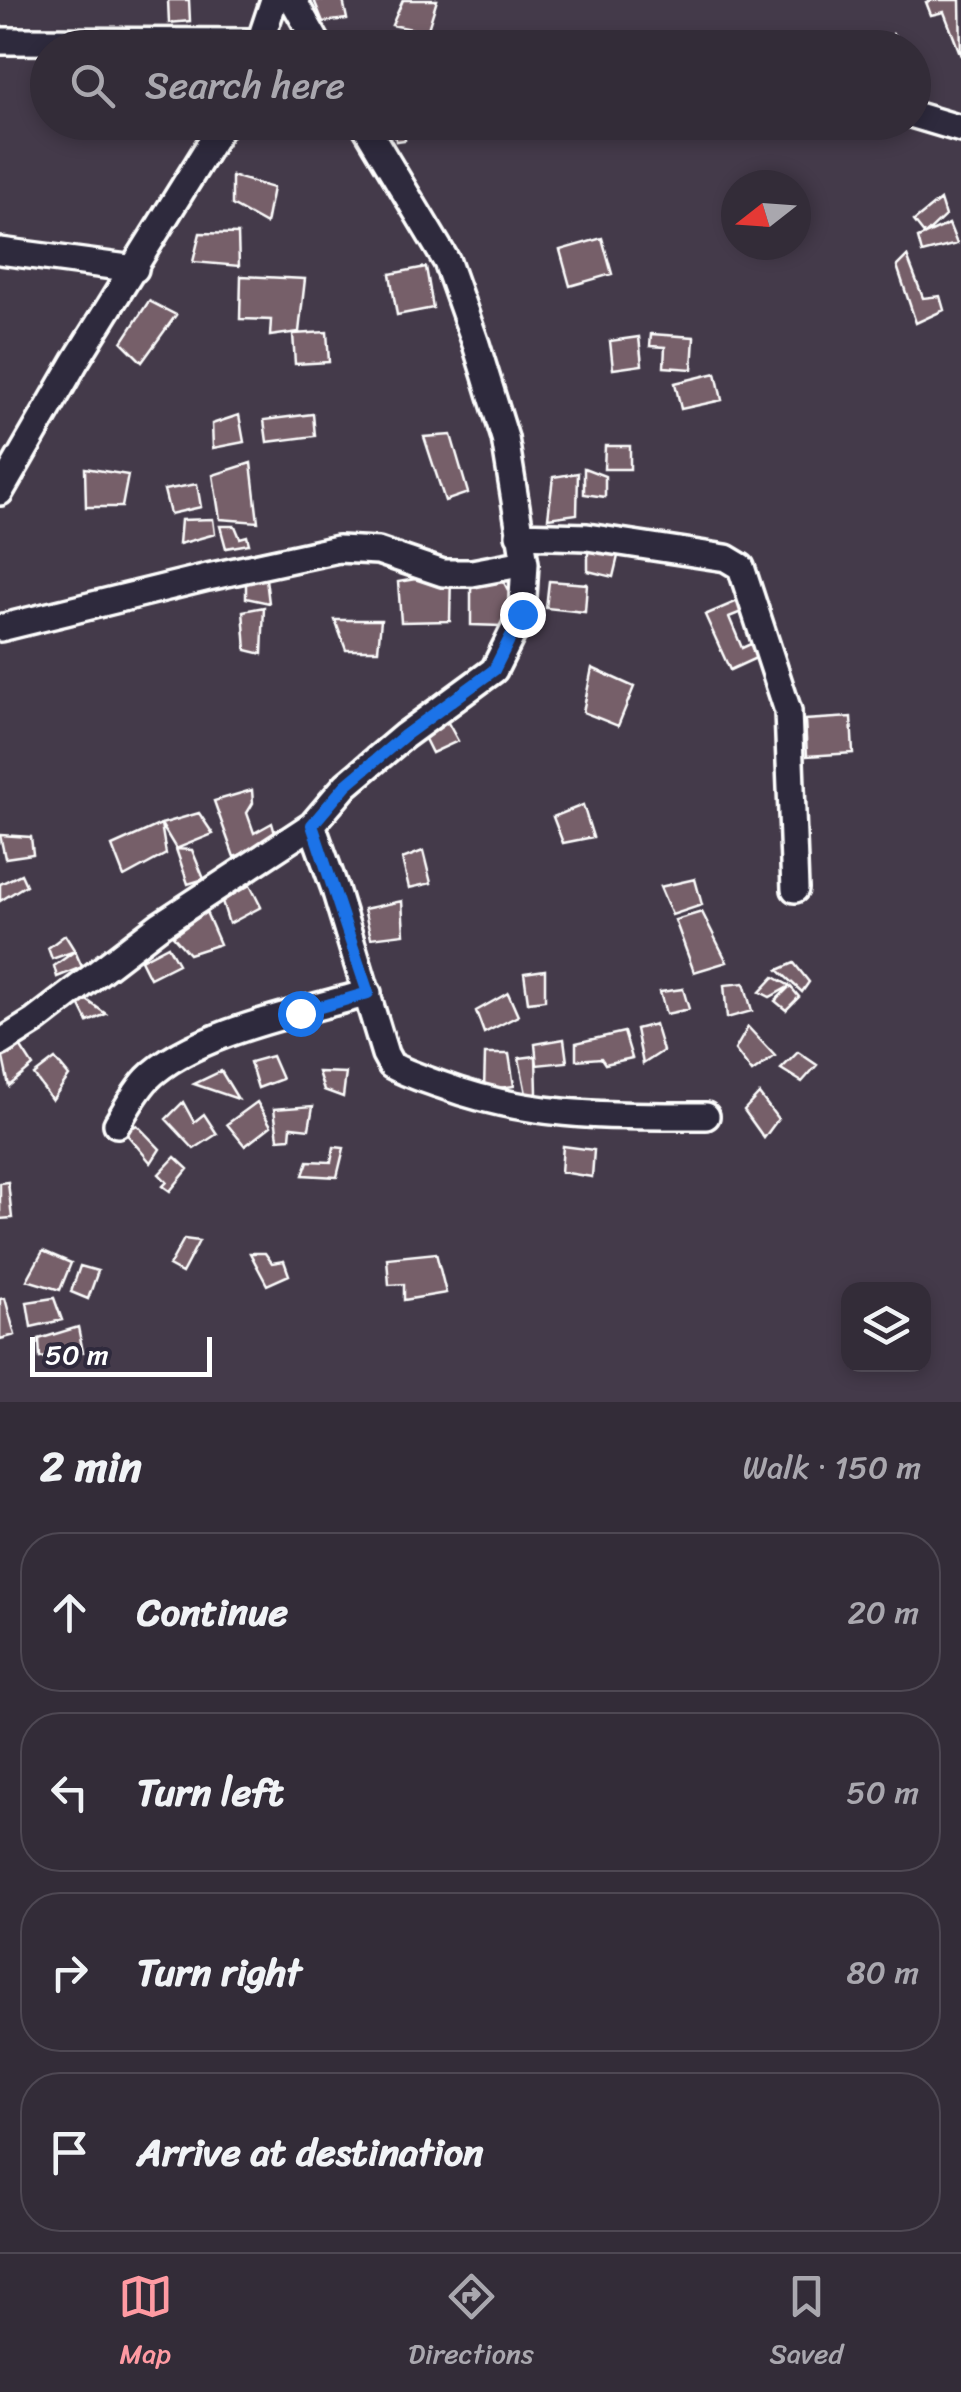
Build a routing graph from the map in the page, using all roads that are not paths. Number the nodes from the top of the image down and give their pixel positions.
1 (274, 0) edge
2 (292, 0) edge
3 (264, 30) edge
4 (310, 30) edge
5 (0, 40) edge
6 (30, 41) edge
7 (931, 120) edge
8 (961, 128) edge
9 (213, 140) edge
10 (375, 140) edge
11 (0, 251) edge
12 (135, 268) junction
13 (0, 492) edge
14 (519, 535) junction
15 (524, 563) junction
16 (0, 628) edge
17 (312, 825) junction
18 (795, 890) dead end
19 (368, 993) junction
20 (0, 1043) edge
21 (706, 1116) dead end
22 (116, 1124) dead end

1 - 3 street
2 - 4 street
5 - 6 street
7 - 8 street
9 - 12 street
10 - 14 street
11 - 12 street
12 - 13 street
14 - 15 street
14 - 18 street
15 - 16 street
15 - 17 street
17 - 19 street
17 - 20 street
19 - 21 street
19 - 22 street

